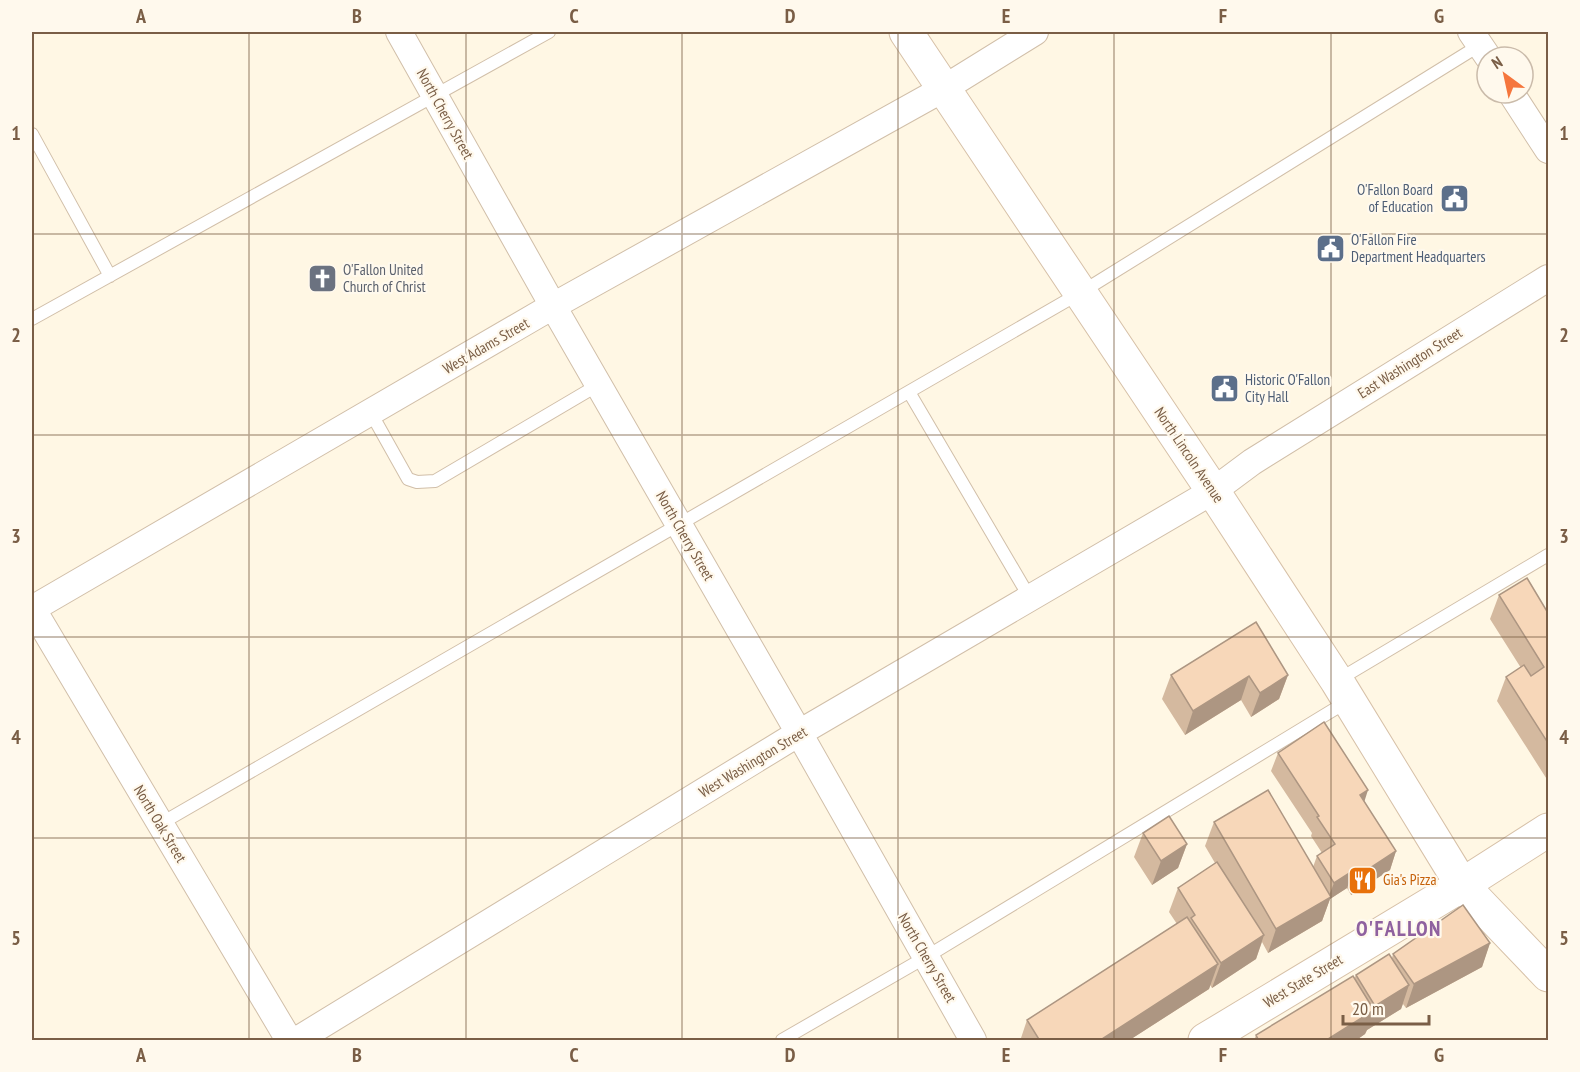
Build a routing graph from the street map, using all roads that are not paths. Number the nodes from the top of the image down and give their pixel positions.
1 (399, 32) edge
2 (549, 32) edge
3 (906, 32) edge
4 (1035, 32) edge
5 (1475, 48) edge
6 (943, 89) junction
7 (436, 96) junction
8 (1519, 105) edge
9 (32, 134) edge
10 (1548, 150) edge
11 (110, 276) junction
12 (1548, 278) edge
13 (1080, 293) junction
14 (553, 306) junction
15 (32, 319) edge
16 (598, 385) junction
17 (909, 392) junction
18 (371, 413) junction
19 (1213, 491) junction
20 (678, 525) junction
21 (1548, 555) edge
22 (1030, 598) junction
23 (32, 609) edge
24 (1343, 691) junction
25 (799, 733) junction
26 (160, 824) junction
27 (1548, 830) edge
28 (1462, 885) junction
29 (926, 957) junction
30 (1548, 975) edge
31 (289, 1041) edge
32 (297, 1041) edge
33 (782, 1041) edge
34 (973, 1041) edge
35 (1204, 1041) edge

1 - 7 street, North Cherry Street
2 - 7 lane
3 - 6 main road, North Lincoln Avenue
4 - 6 street, West Adams Street
5 - 13 lane
6 - 13 main road, North Lincoln Avenue
6 - 14 street, West Adams Street
7 - 11 lane
7 - 14 street, North Cherry Street
8 - 10 street
9 - 11 lane
11 - 15 lane
12 - 19 street, East Washington Street
13 - 17 lane
13 - 19 main road, North Lincoln Avenue
14 - 16 street, North Cherry Street
14 - 18 street, West Adams Street
16 - 18 lane
16 - 20 street, North Cherry Street
17 - 20 lane
17 - 22 lane
18 - 23 street, West Adams Street
19 - 22 street, West Washington Street
19 - 24 main road, North Lincoln Avenue
20 - 25 street, North Cherry Street
20 - 26 lane
21 - 24 lane
22 - 25 street, West Washington Street
23 - 26 street, North Oak Street
24 - 28 main road, North Lincoln Avenue
24 - 29 lane
25 - 29 street, North Cherry Street
25 - 32 street, West Washington Street
26 - 31 street, North Oak Street
27 - 28 main road, West State Street
28 - 30 main road, North Lincoln Avenue
28 - 35 main road, West State Street
29 - 33 lane
29 - 34 street, North Cherry Street

